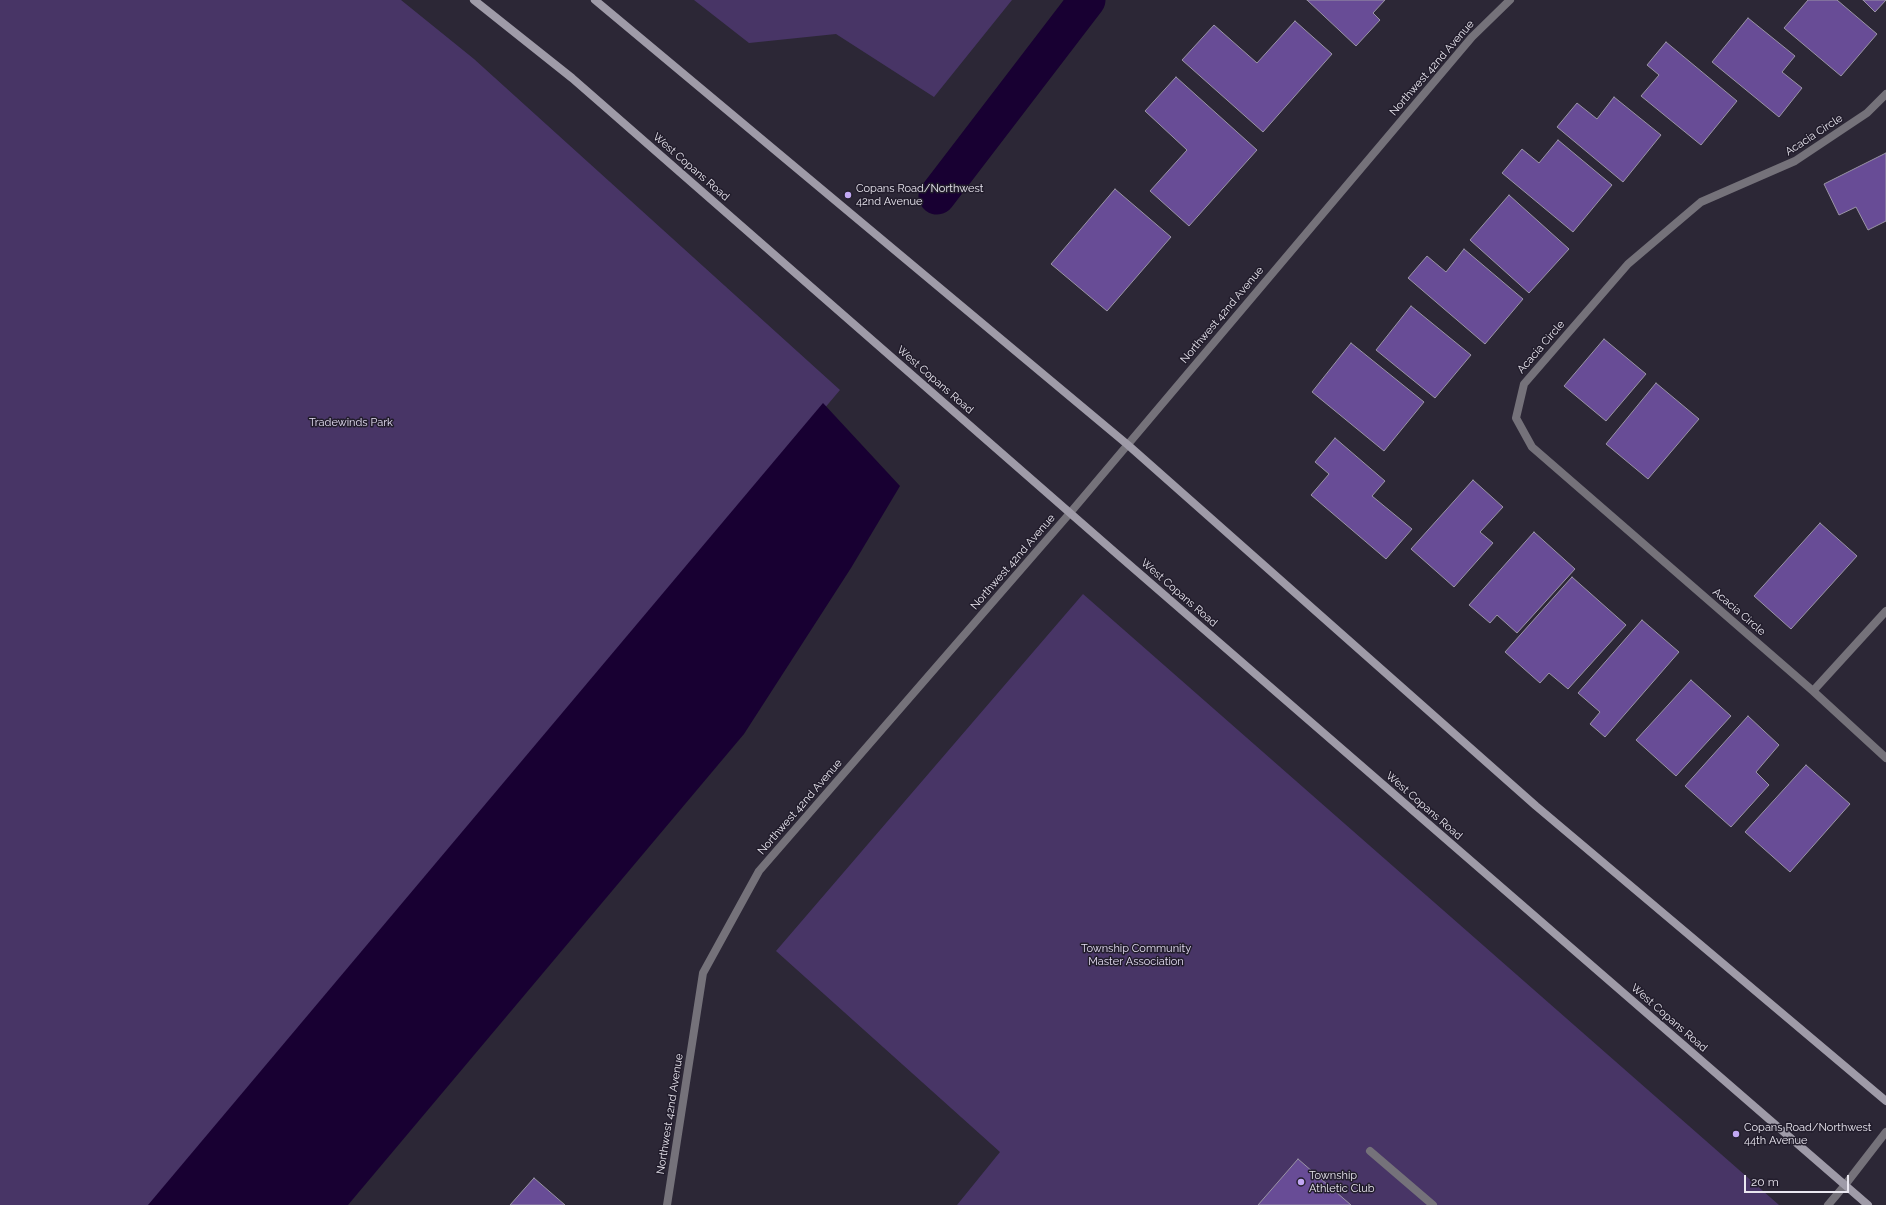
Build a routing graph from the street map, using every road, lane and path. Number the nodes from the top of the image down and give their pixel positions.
1 (474, 0) edge
2 (595, 0) edge
3 (1510, 0) edge
4 (1886, 94) edge
5 (1128, 444) junction
6 (1070, 513) junction
7 (1886, 611) edge
8 (1813, 691) junction
9 (1886, 758) edge
10 (1886, 1101) edge
11 (1886, 1132) edge
12 (1370, 1151) dead end
13 (1845, 1185) junction
14 (667, 1205) edge
15 (1433, 1205) edge
16 (1828, 1205) edge
17 (1868, 1205) edge

1 - 6 main road, West Copans Road
2 - 5 main road
3 - 5 street, Northwest 42nd Avenue
4 - 8 street, Acacia Circle
5 - 6 street, Northwest 42nd Avenue
5 - 10 main road
6 - 13 main road, West Copans Road
6 - 14 street, Northwest 42nd Avenue
7 - 8 street
8 - 9 street, Acacia Circle
11 - 13 street
12 - 15 street
13 - 16 street
13 - 17 main road, West Copans Road

